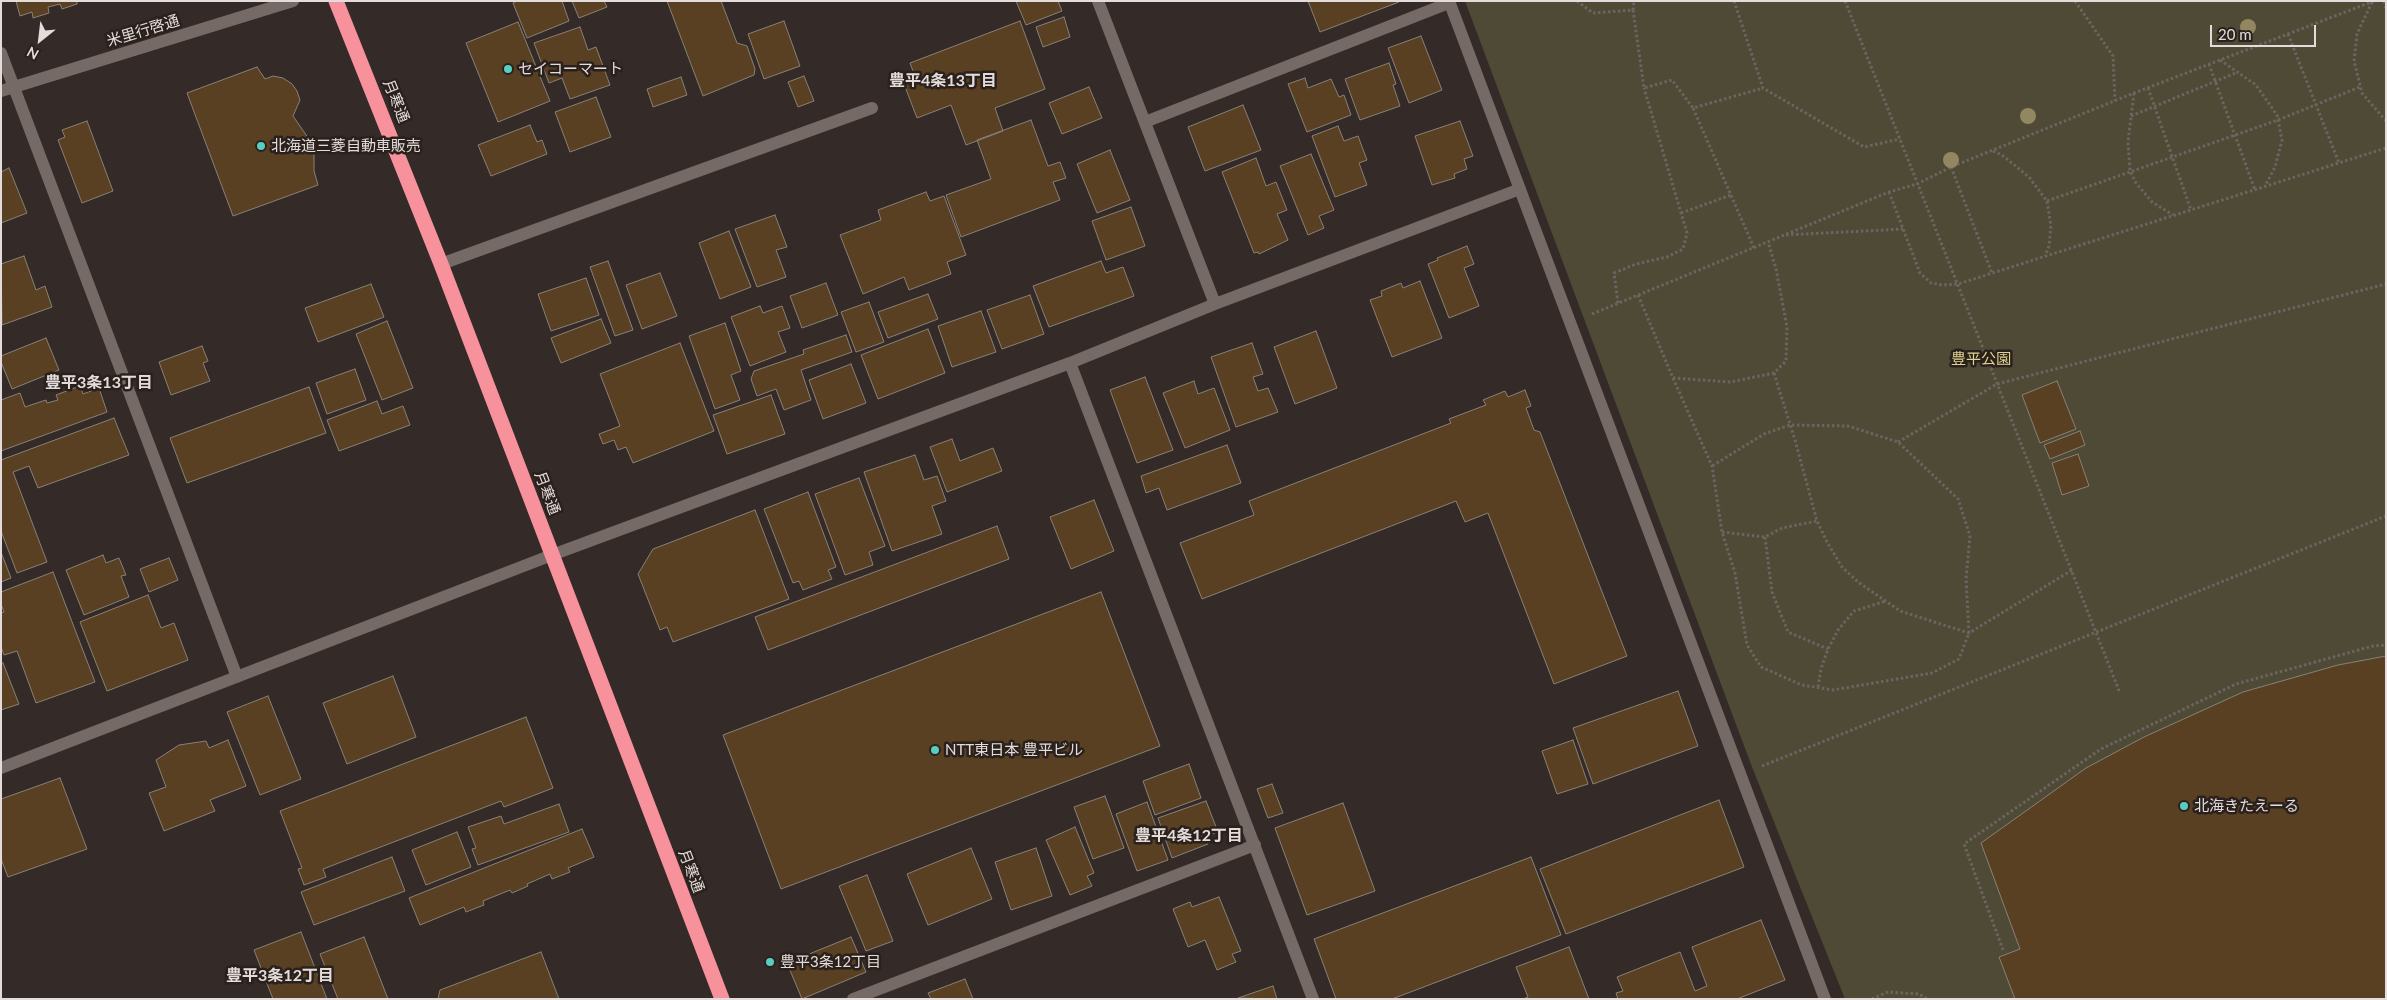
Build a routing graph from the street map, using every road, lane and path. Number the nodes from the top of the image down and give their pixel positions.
1 (293, 1) edge
2 (336, 1) edge
3 (1098, 1) edge
4 (1577, 1) edge
5 (1634, 1) edge
6 (1734, 1) edge
7 (1845, 1) edge
8 (2075, 1) edge
9 (2384, 1) edge
10 (1449, 2) edge
11 (2373, 2) edge
12 (2386, 8) edge
13 (1633, 10) junction
14 (2288, 34) junction
15 (1, 53) edge
16 (2220, 60) junction
17 (2209, 64) junction
18 (2238, 72) junction
19 (2215, 81) junction
20 (14, 87) junction
21 (2360, 87) junction
22 (1644, 88) junction
23 (1763, 88) junction
24 (2148, 88) junction
25 (1, 91) edge
26 (2134, 93) junction
27 (2115, 101) junction
28 (2316, 105) junction
29 (2155, 106) junction
30 (872, 108) dead end
31 (1693, 108) junction
32 (2130, 116) junction
33 (2278, 120) junction
34 (2386, 121) edge
35 (1145, 122) junction
36 (2235, 135) junction
37 (1900, 139) junction
38 (2386, 148) edge
39 (1993, 151) junction
40 (2172, 156) junction
41 (2339, 163) junction
42 (1952, 167) junction
43 (2130, 172) junction
44 (1917, 184) junction
45 (2265, 186) junction
46 (1520, 189) junction
47 (2255, 190) junction
48 (1889, 192) junction
49 (1731, 195) junction
50 (2047, 201) junction
51 (2191, 210) junction
52 (1681, 213) junction
53 (2174, 215) junction
54 (1903, 229) junction
55 (1784, 235) junction
56 (1768, 242) junction
57 (1754, 248) junction
58 (2044, 256) junction
59 (442, 264) junction
60 (1992, 273) junction
61 (1958, 284) junction
62 (2386, 284) edge
63 (1638, 295) junction
64 (1618, 303) junction
65 (1215, 304) junction
66 (1570, 323) junction
67 (1070, 363) junction
68 (1774, 373) junction
69 (1673, 378) junction
70 (1997, 384) junction
71 (1790, 425) junction
72 (1898, 442) junction
73 (1712, 466) junction
74 (2386, 516) edge
75 (1816, 521) junction
76 (1722, 532) junction
77 (1765, 537) junction
78 (552, 555) junction
79 (2072, 570) junction
80 (1886, 601) junction
81 (2096, 632) junction
82 (1969, 633) junction
83 (2386, 645) edge
84 (1828, 649) junction
85 (237, 676) junction
86 (1818, 687) junction
87 (2120, 693) dead end
88 (1, 768) edge
89 (1741, 775) junction
90 (1255, 845) junction
91 (2003, 950) dead end
92 (722, 999) edge
93 (853, 999) edge
94 (1313, 999) edge
95 (1825, 999) edge
96 (1872, 999) edge
97 (1927, 999) edge

1 - 20 street, 米里行啓通
2 - 59 highway, 月寒通
3 - 35 street
4 - 13 path
5 - 13 path
6 - 23 path
7 - 37 path
8 - 27 path
9 - 12 path
10 - 35 street
10 - 46 street
11 - 14 path
11 - 21 path
13 - 22 path
14 - 16 path
14 - 28 path
15 - 20 street
16 - 17 path
16 - 18 path
17 - 19 path
17 - 24 path
18 - 19 path
18 - 33 path
19 - 29 path
19 - 36 path
20 - 25 street, 米里行啓通
20 - 85 street
21 - 28 path
21 - 34 path
22 - 31 path
22 - 52 path
23 - 31 path
23 - 37 path
24 - 26 path
24 - 29 path
26 - 27 path
26 - 32 path
27 - 39 path
28 - 33 path
28 - 41 path
29 - 32 path
29 - 40 path
30 - 59 street
31 - 49 path
32 - 43 path
33 - 36 path
33 - 45 path
35 - 65 street
36 - 40 path
36 - 47 path
37 - 44 path
38 - 41 path
39 - 42 path
39 - 50 path
40 - 43 path
40 - 51 path
41 - 45 path
42 - 44 path
42 - 60 path
43 - 50 path
43 - 53 path
44 - 48 path
44 - 61 path
45 - 47 path
46 - 65 street
46 - 66 street
47 - 51 path
48 - 54 path
48 - 55 path
49 - 52 path
49 - 57 path
50 - 58 path
51 - 53 path
52 - 64 path
53 - 58 path
54 - 55 path
54 - 61 path
55 - 56 path
56 - 57 path
56 - 68 path
57 - 63 path
58 - 60 path
59 - 78 highway, 月寒通
60 - 61 path
61 - 70 path
62 - 70 path
63 - 64 path
63 - 69 path
64 - 66 path
65 - 67 street
66 - 89 street
67 - 78 street
67 - 90 street
68 - 69 path
68 - 71 path
69 - 73 path
70 - 72 path
70 - 79 path
71 - 72 path
71 - 73 path
71 - 75 path
72 - 82 path
73 - 76 path
74 - 81 path
75 - 77 path
75 - 80 path
76 - 77 path
76 - 86 path
77 - 84 path
78 - 85 street
78 - 92 highway, 月寒通
79 - 81 path
79 - 82 path
80 - 82 path
80 - 84 path
81 - 87 path
81 - 89 path
82 - 86 path
83 - 91 path
84 - 86 path
85 - 88 street
89 - 95 street
90 - 93 street
90 - 94 street
96 - 97 path

